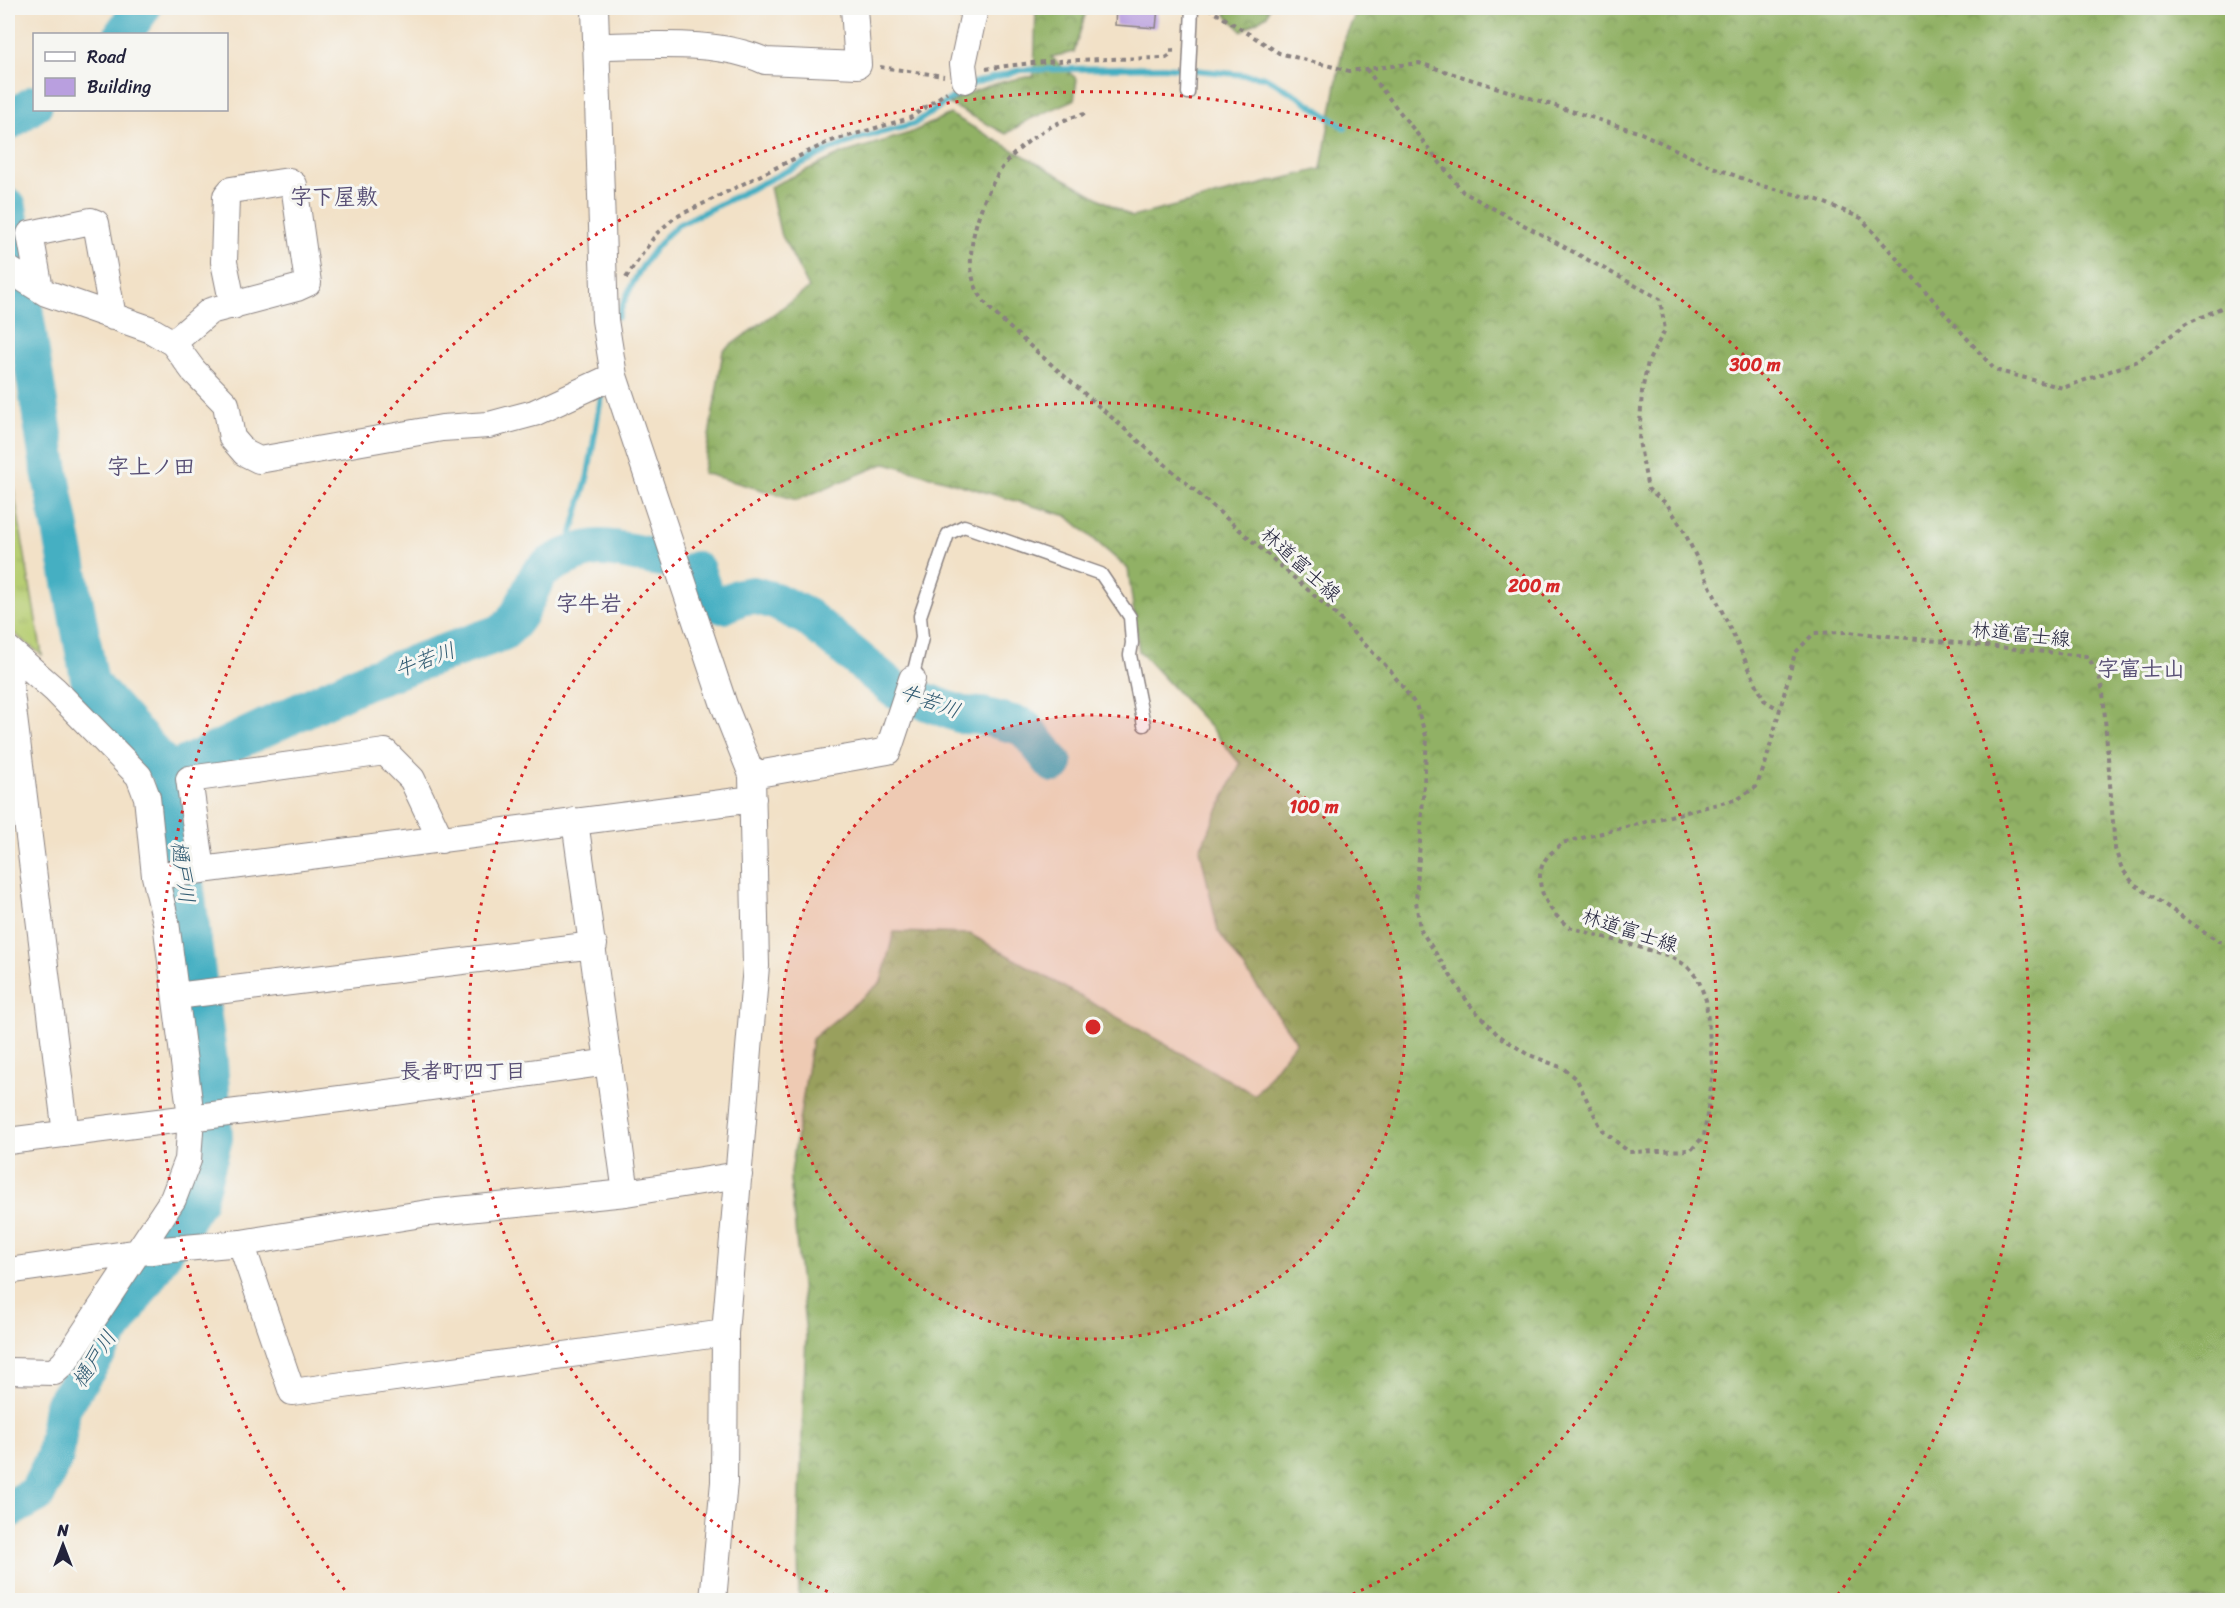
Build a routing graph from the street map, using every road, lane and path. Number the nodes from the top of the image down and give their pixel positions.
1 (595, 8) edge
2 (854, 8) edge
3 (975, 8) edge
4 (1192, 8) edge
5 (1208, 8) edge
6 (596, 46) junction
7 (1172, 48) dead end
8 (858, 65) junction
9 (1365, 69) junction
10 (965, 80) junction
11 (1188, 93) dead end
12 (1085, 114) dead end
13 (8, 269) edge
14 (35, 287) junction
15 (605, 290) junction
16 (2232, 303) edge
17 (233, 306) junction
18 (113, 317) junction
19 (173, 343) junction
20 (614, 376) junction
21 (8, 649) edge
22 (8, 669) edge
23 (912, 679) joint
24 (1780, 710) junction
25 (1144, 725) dead end
26 (753, 787) junction
27 (575, 820) junction
28 (441, 840) junction
29 (199, 871) junction
30 (155, 876) junction
31 (2232, 943) edge
32 (594, 945) junction
33 (176, 996) junction
34 (609, 1062) junction
35 (191, 1117) junction
36 (66, 1134) junction
37 (8, 1141) edge
38 (739, 1175) junction
39 (626, 1193) junction
40 (241, 1243) junction
41 (140, 1252) junction
42 (8, 1271) edge
43 (725, 1333) junction
44 (8, 1371) edge
45 (713, 1600) edge

1 - 6 street
2 - 8 street
3 - 10 street
4 - 11 lane
5 - 9 path
6 - 8 street
6 - 15 street
7 - 10 path
8 - 10 path
9 - 16 path
9 - 24 path
10 - 15 path
12 - 24 path, 林道富士線
13 - 14 street
14 - 18 street
14 - 18 street
15 - 20 street
17 - 17 street
17 - 19 street
18 - 19 street
19 - 20 street
20 - 26 street
21 - 30 street
22 - 36 street
23 - 25 lane
23 - 26 street
24 - 31 path, 林道富士線
26 - 27 street
26 - 38 street
27 - 28 street
27 - 32 street
28 - 29 street
28 - 29 street
29 - 30 street
30 - 33 street
32 - 33 street
32 - 34 street
33 - 35 street
34 - 35 street
34 - 39 street
35 - 36 street
35 - 41 street
36 - 37 street
38 - 39 street
38 - 43 street
39 - 40 street
40 - 41 street
40 - 43 street
41 - 42 street
41 - 44 street
43 - 45 street

